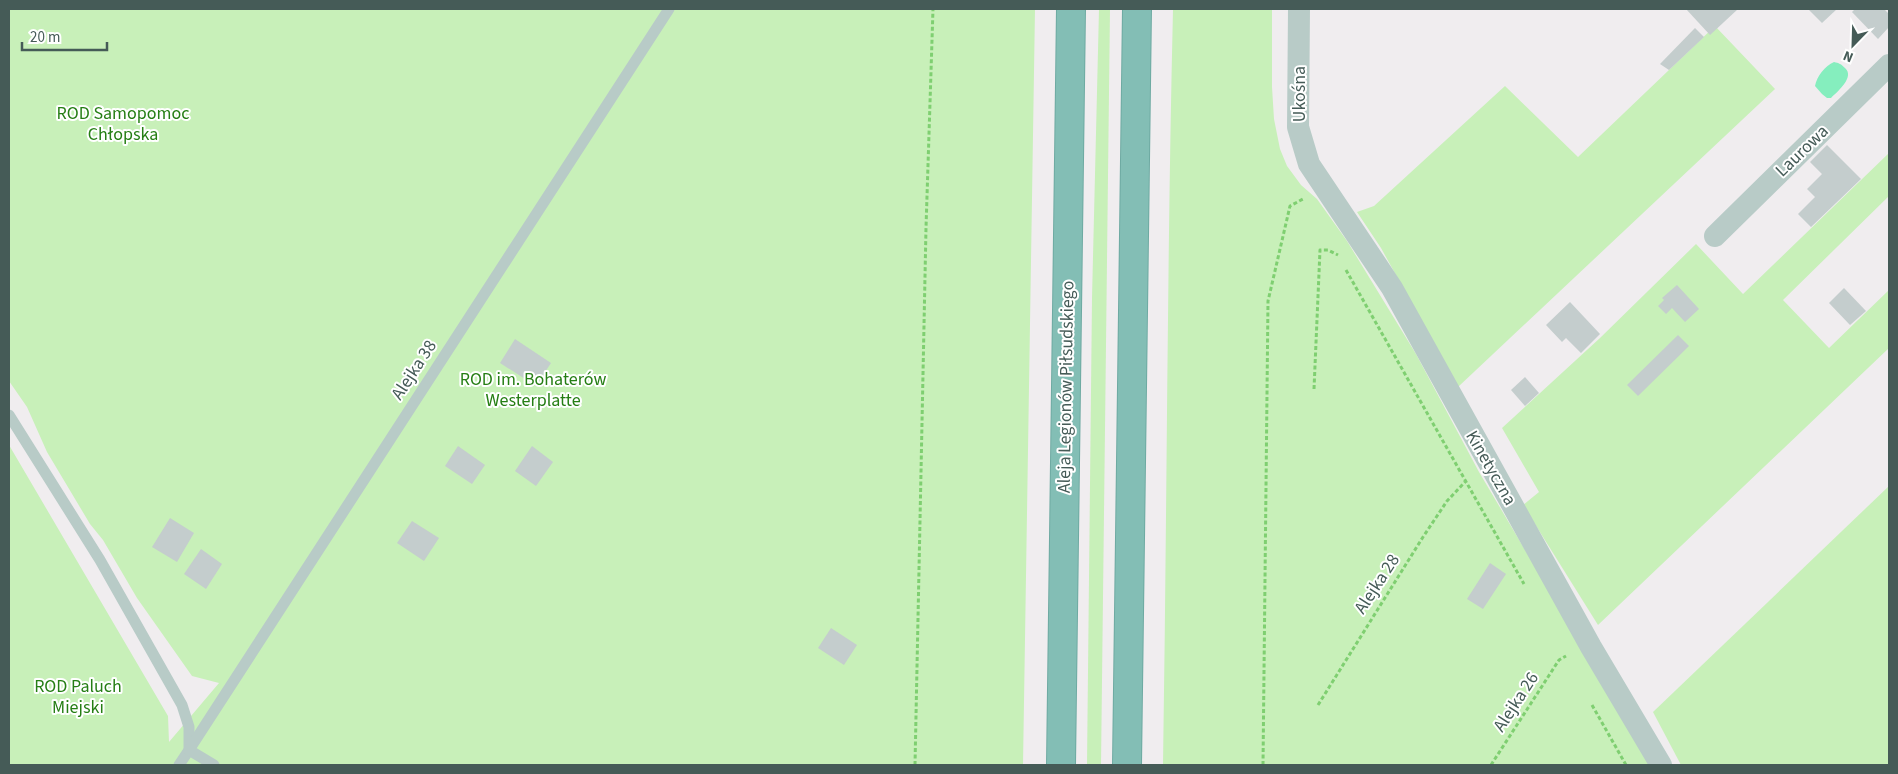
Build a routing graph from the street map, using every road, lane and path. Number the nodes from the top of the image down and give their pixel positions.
1 (669, 9) edge
2 (933, 9) edge
3 (1071, 9) edge
4 (1137, 9) edge
5 (1299, 9) edge
6 (1889, 66) edge
7 (1320, 182) junction
8 (1715, 236) dead end
9 (1338, 256) dead end
10 (1343, 264) dead end
11 (1314, 389) dead end
12 (9, 416) edge
13 (1465, 482) junction
14 (1528, 592) dead end
15 (1561, 648) dead end
16 (1566, 656) junction
17 (1570, 664) dead end
18 (1589, 698) dead end
19 (1318, 705) dead end
20 (189, 750) junction
21 (179, 765) edge
22 (214, 765) edge
23 (915, 765) edge
24 (1061, 765) edge
25 (1127, 765) edge
26 (1263, 765) edge
27 (1491, 765) edge
28 (1626, 765) edge
29 (1660, 765) edge

1 - 20 lane, Alejka 38
2 - 23 path
3 - 24 highway, Aleja Legionów Piłsudskiego
4 - 25 highway
5 - 7 street, Ukośna
6 - 8 street, Laurowa
7 - 26 path
7 - 29 street, Kinetyczna
9 - 11 path
10 - 13 path
12 - 20 lane
13 - 14 path
13 - 19 path, Alejka 28
15 - 16 path
16 - 17 path
16 - 27 path, Alejka 26
18 - 28 path
20 - 21 lane, Alejka 38
20 - 22 lane

